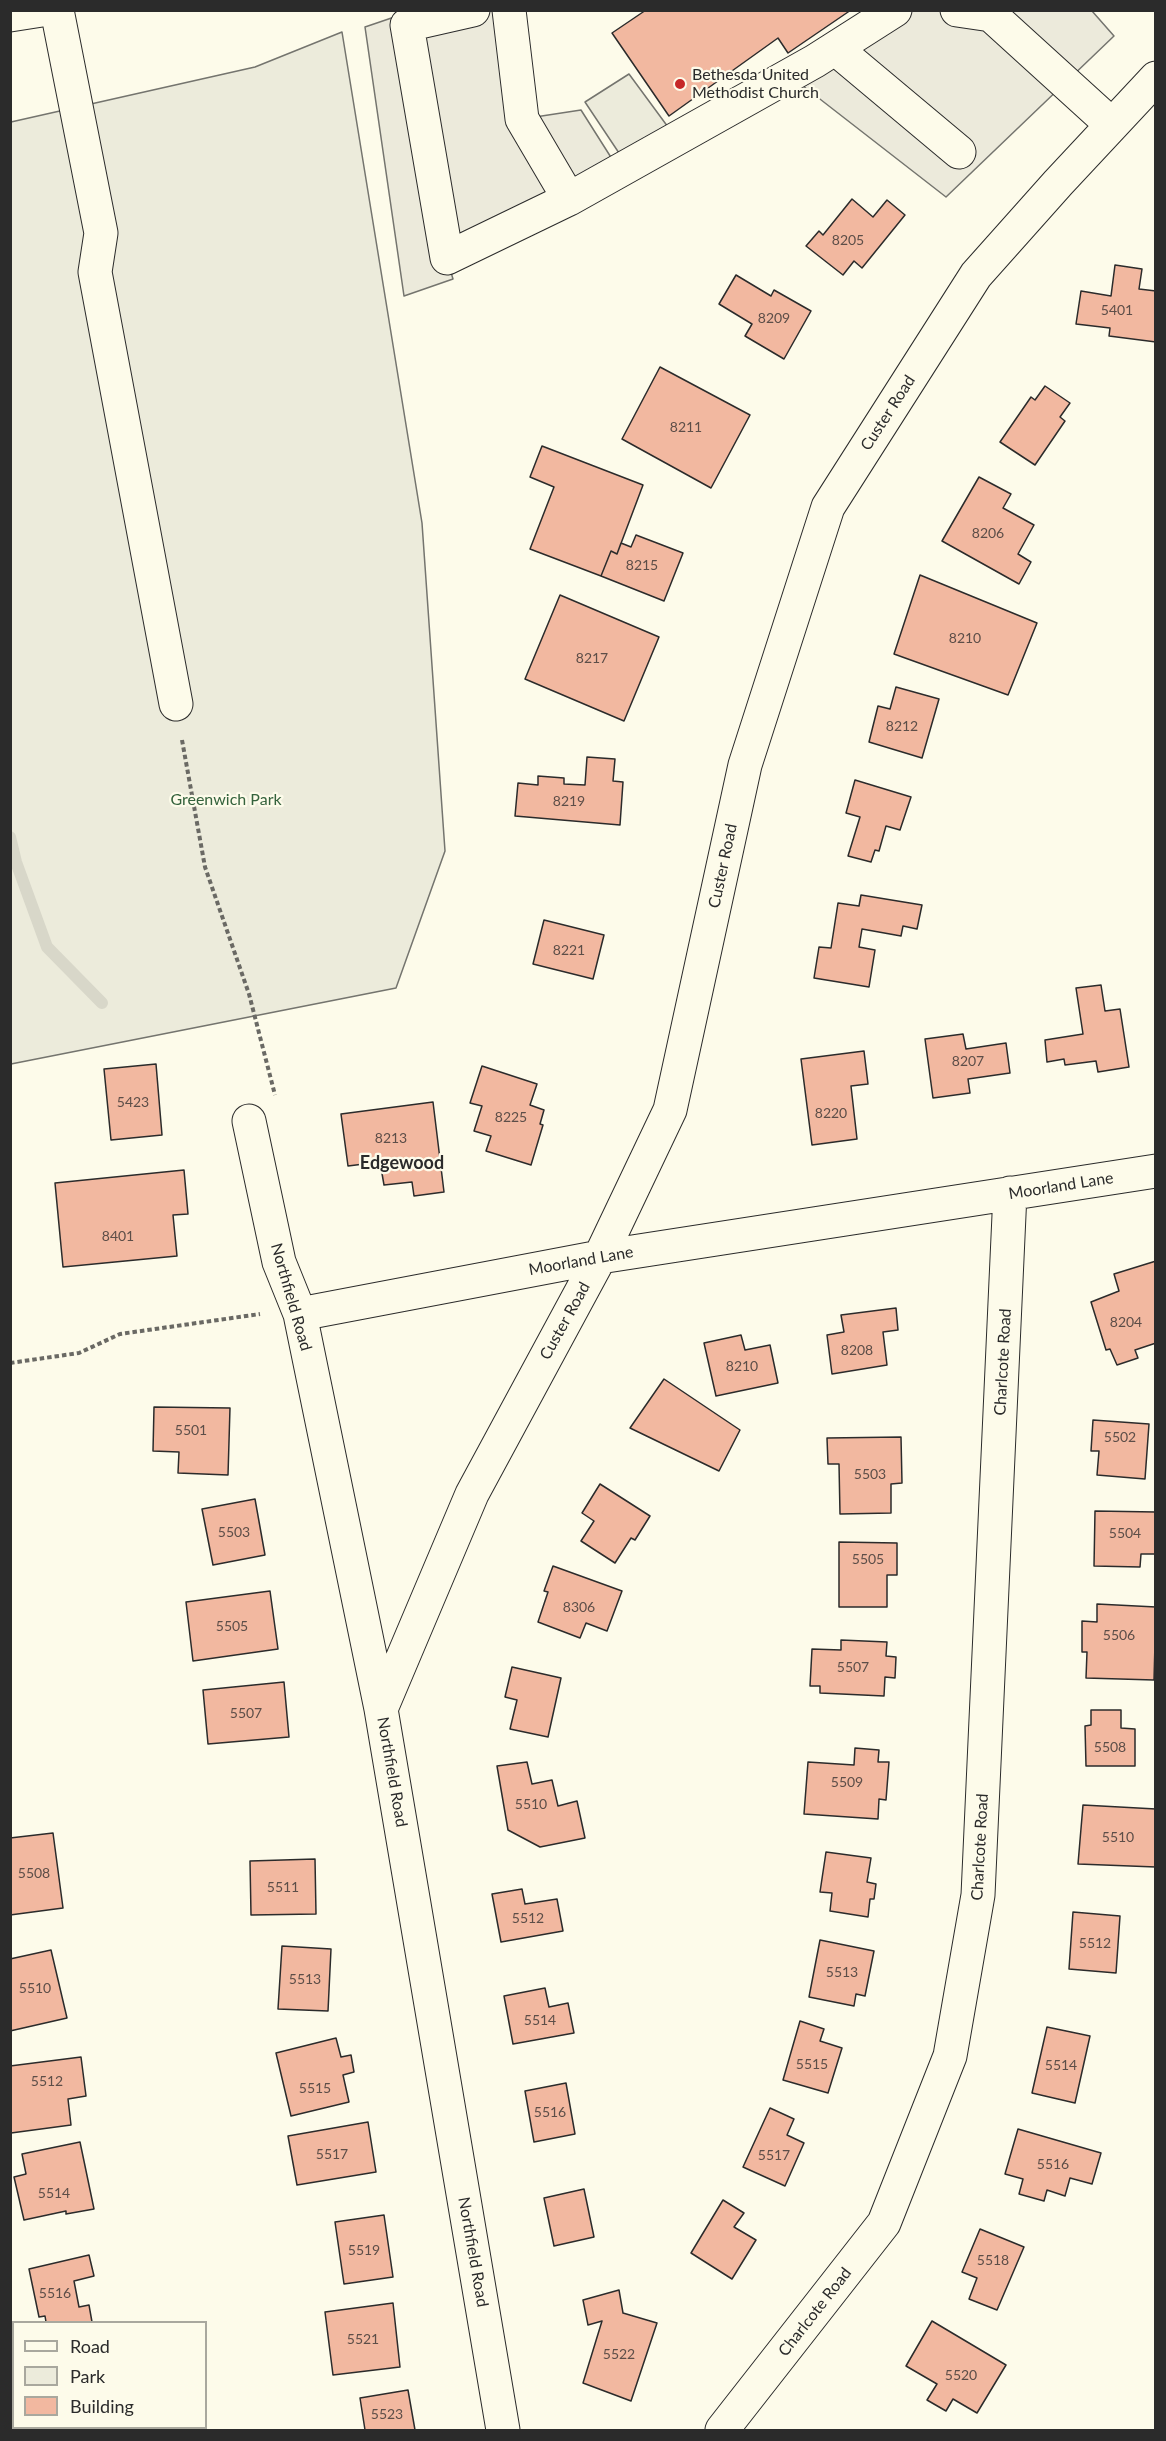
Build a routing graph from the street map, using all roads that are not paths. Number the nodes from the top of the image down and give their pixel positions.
1 (42, 10) edge
2 (57, 10) edge
3 (474, 10) edge
4 (509, 10) edge
5 (895, 10) edge
6 (957, 10) edge
7 (10, 15) edge
8 (836, 48) junction
9 (1155, 78) edge
10 (1112, 125) junction
11 (959, 152) dead end
12 (568, 199) junction
13 (176, 704) road end
14 (249, 1121) dead end
15 (1155, 1171) edge
16 (1010, 1193) junction
17 (600, 1257) junction
18 (300, 1314) junction
19 (381, 1709) junction
20 (503, 2430) edge
21 (722, 2430) edge

1 - 7 street
2 - 13 street
3 - 12 street
4 - 12 street
5 - 8 street
6 - 10 street
8 - 11 street
8 - 12 street
9 - 10 street, Custer Road
10 - 17 street, Custer Road
14 - 18 street, Northfield Road
15 - 16 street, Moorland Lane
16 - 17 street, Moorland Lane
16 - 21 street, Charlcote Road
17 - 18 street, Moorland Lane
17 - 19 street, Custer Road
18 - 19 street, Northfield Road
19 - 20 street, Northfield Road

